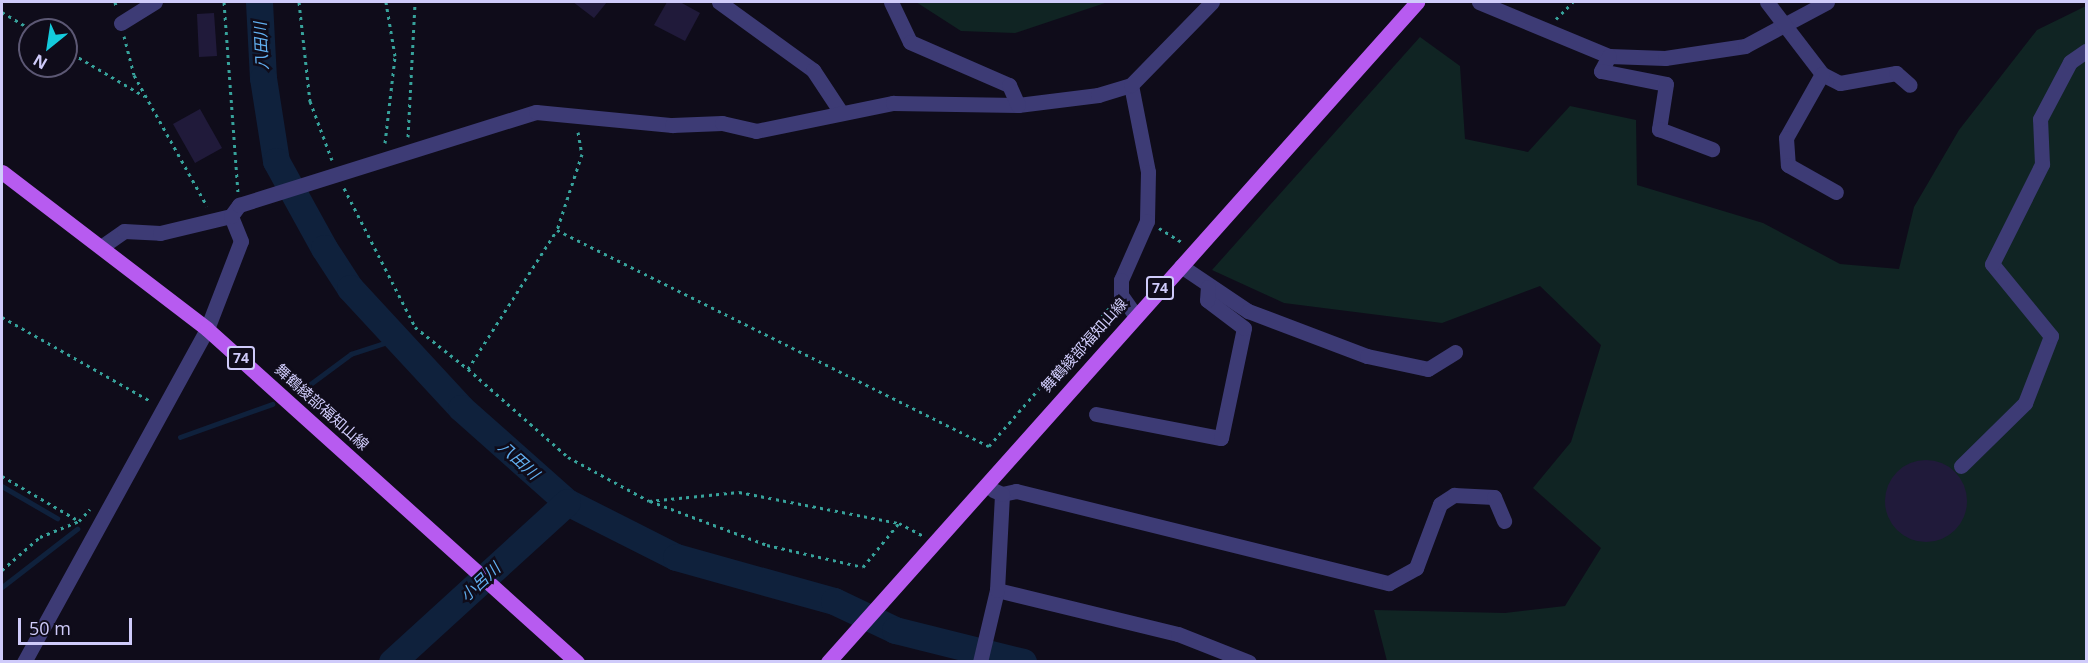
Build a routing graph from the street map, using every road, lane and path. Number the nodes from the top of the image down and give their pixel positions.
1 (115, 2) edge
2 (155, 2) edge
3 (224, 2) edge
4 (298, 2) edge
5 (386, 2) edge
6 (415, 2) edge
7 (720, 2) edge
8 (891, 2) edge
9 (1212, 2) edge
10 (1417, 2) edge
11 (1479, 2) edge
12 (1573, 2) edge
13 (1767, 2) edge
14 (1827, 2) edge
15 (2, 12) edge
16 (18, 22) edge
17 (121, 23) junction
18 (1786, 24) junction
19 (1544, 31) junction
20 (2086, 51) edge
21 (1609, 56) junction
22 (78, 57) edge
23 (1822, 74) junction
24 (1131, 85) junction
25 (1910, 85) dead end
26 (146, 96) junction
27 (1018, 105) junction
28 (840, 111) junction
29 (575, 116) junction
30 (1712, 149) dead end
31 (407, 152) junction
32 (383, 160) junction
33 (2, 172) edge
34 (332, 174) junction
35 (1836, 192) dead end
36 (235, 210) junction
37 (208, 220) junction
38 (1147, 221) junction
39 (556, 230) junction
40 (1183, 243) dead end
41 (104, 245) junction
42 (1181, 266) junction
43 (1208, 287) junction
44 (1121, 295) junction
45 (1135, 315) junction
46 (2, 317) edge
47 (207, 329) junction
48 (1455, 352) dead end
49 (468, 369) junction
50 (164, 409) junction
51 (1096, 414) dead end
52 (1960, 466) dead end
53 (2, 476) edge
54 (983, 482) junction
55 (1002, 494) junction
56 (649, 501) junction
57 (94, 505) dead end
58 (79, 521) junction
59 (1504, 521) dead end
60 (899, 523) junction
61 (933, 541) junction
62 (2, 570) edge
63 (997, 590) junction
64 (24, 662) edge
65 (577, 662) edge
66 (828, 662) edge
67 (980, 662) edge
68 (1249, 662) edge

1 - 17 path
2 - 17 street
3 - 36 path
4 - 34 path
5 - 32 path
6 - 31 path
7 - 28 street
8 - 27 street
9 - 24 street
10 - 42 main road, 舞鶴綾部福知山線 / 74
11 - 19 street
12 - 19 path
13 - 18 street
14 - 18 street
15 - 16 path
17 - 26 path
18 - 21 street
18 - 23 street
19 - 21 street
20 - 52 street
21 - 30 street
22 - 26 path
23 - 25 street
23 - 35 street
24 - 27 street
24 - 38 street
26 - 37 path
27 - 28 street
28 - 29 street
29 - 31 street
29 - 39 path
31 - 32 street
32 - 34 street
33 - 41 main road, 舞鶴綾部福知山線 / 74
34 - 36 street
34 - 49 path
36 - 37 street
36 - 47 street
37 - 41 street
38 - 40 path
38 - 44 street
39 - 44 path
39 - 49 path
41 - 47 main road, 舞鶴綾部福知山線 / 74
42 - 43 street
42 - 45 main road, 舞鶴綾部福知山線 / 74
43 - 48 street
43 - 51 street
44 - 45 street
45 - 54 main road, 舞鶴綾部福知山線 / 74
46 - 50 path
47 - 50 street
47 - 65 main road, 舞鶴綾部福知山線 / 74
49 - 56 path
50 - 64 street
53 - 58 path
54 - 55 street
54 - 61 main road, 舞鶴綾部福知山線 / 74
55 - 59 street
55 - 63 street
56 - 60 path
56 - 60 path
57 - 58 path
58 - 62 path
60 - 61 path
61 - 66 main road, 舞鶴綾部福知山線 / 74
63 - 67 street
63 - 68 street

